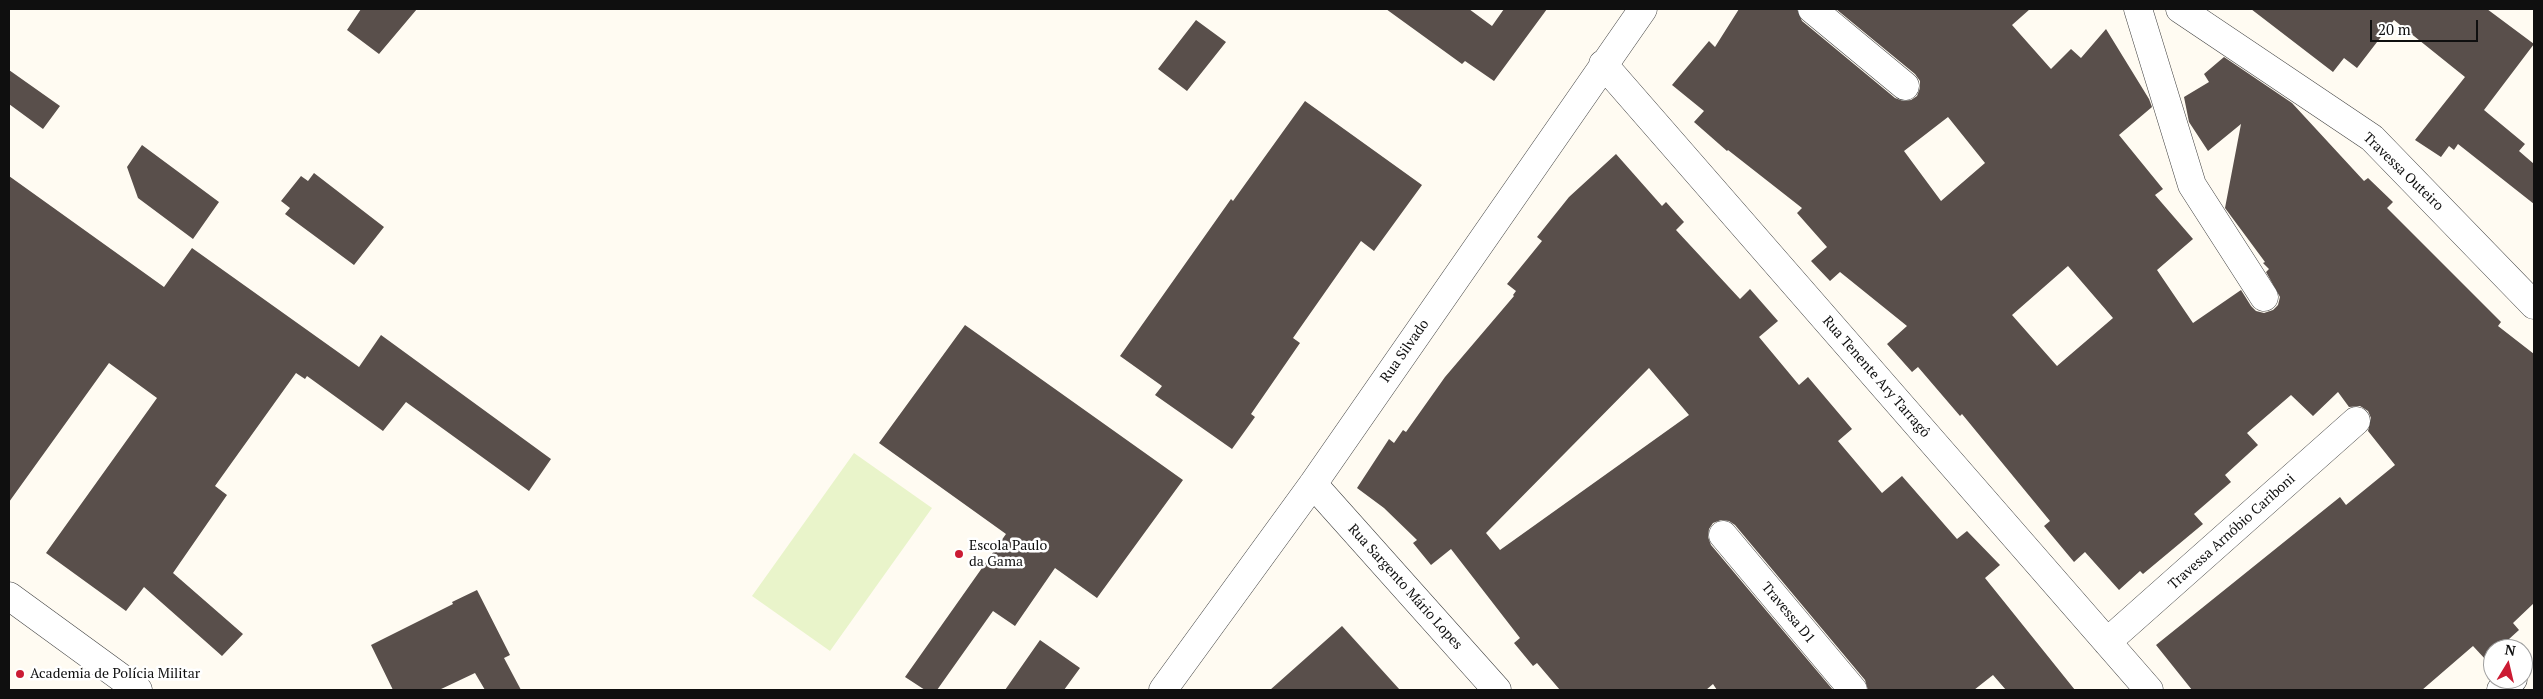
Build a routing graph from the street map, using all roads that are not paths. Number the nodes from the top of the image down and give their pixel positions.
1 (1643, 9) edge
2 (1812, 9) edge
3 (2138, 9) edge
4 (2180, 9) edge
5 (1603, 64) junction
6 (1905, 86) dead end
7 (2264, 297) dead end
8 (2534, 305) edge
9 (2356, 421) dead end
10 (1313, 484) junction
11 (1723, 535) dead end
12 (9, 596) edge
13 (2107, 642) junction
14 (138, 690) edge
15 (1163, 690) edge
16 (1497, 690) edge
17 (1853, 690) edge
18 (2149, 690) edge

1 - 5 street, Rua Silvado
2 - 6 street
3 - 7 street
4 - 8 street, Travessa Outeiro
5 - 10 street, Rua Silvado
5 - 13 street, Rua Tenente Ary Tarragô
9 - 13 street, Travessa Arnóbio Cariboni
10 - 15 street, Rua Silvado
10 - 16 street, Rua Sargento Mário Lopes
11 - 17 street, Travessa D1
12 - 14 street
13 - 18 street, Rua Tenente Ary Tarragô

